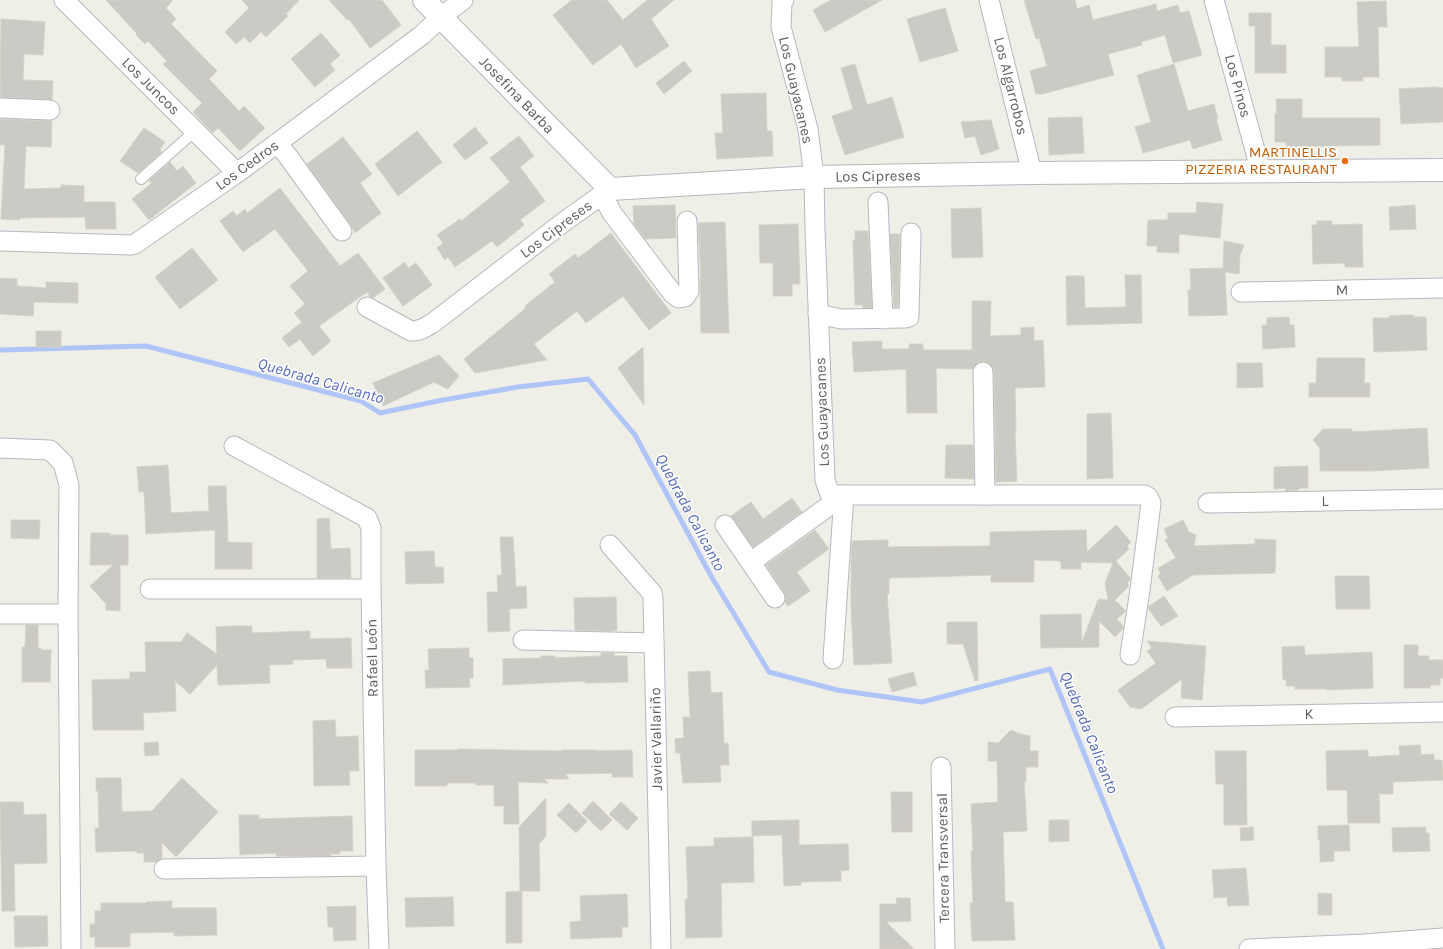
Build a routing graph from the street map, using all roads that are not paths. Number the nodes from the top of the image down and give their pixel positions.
1 (64, 0) edge
2 (424, 0) edge
3 (464, 0) edge
4 (784, 0) edge
5 (989, 0) edge
6 (1214, 0) edge
7 (441, 17) junction
8 (0, 108) edge
9 (50, 110) dead end
10 (195, 131) junction
11 (277, 143) junction
12 (1443, 170) edge
13 (1261, 172) junction
14 (237, 173) junction
15 (1032, 173) junction
16 (814, 177) junction
17 (140, 179) dead end
18 (606, 192) junction
19 (878, 202) dead end
20 (687, 221) dead end
21 (342, 231) dead end
22 (911, 233) dead end
23 (0, 242) edge
24 (1443, 288) edge
25 (1241, 292) dead end
26 (367, 307) dead end
27 (818, 314) junction
28 (883, 319) junction
29 (983, 372) dead end
30 (234, 446) dead end
31 (0, 448) edge
32 (985, 496) junction
33 (839, 499) junction
34 (1443, 499) edge
35 (1208, 503) dead end
36 (725, 525) dead end
37 (610, 545) dead end
38 (751, 562) junction
39 (150, 589) dead end
40 (371, 589) junction
41 (775, 598) dead end
42 (0, 614) edge
43 (68, 614) junction
44 (523, 640) dead end
45 (654, 643) junction
46 (1130, 655) dead end
47 (833, 659) dead end
48 (1443, 712) edge
49 (1174, 717) dead end
50 (941, 766) dead end
51 (376, 866) junction
52 (164, 869) dead end
53 (1443, 938) edge
54 (1365, 947) edge
55 (71, 949) edge
56 (379, 949) edge
57 (661, 949) edge
58 (945, 949) edge
59 (1249, 949) edge

1 - 10 street, Los Juncos
2 - 7 street, Josefina Barba
3 - 7 street, Los Cedros
4 - 16 street, Los Guayacanes
5 - 15 street, Los Algarrobos
6 - 13 street, Los Pinos
7 - 11 street, Los Cedros
7 - 18 street, Josefina Barba
8 - 9 street
10 - 14 street, Los Juncos
10 - 17 lane
11 - 14 street, Los Cedros
11 - 21 street
12 - 13 street, Los Cipreses
13 - 15 street, Los Cipreses
14 - 23 street, Los Cedros
15 - 16 street, Los Cipreses
16 - 18 street, Los Cipreses
16 - 27 street, Los Guayacanes
18 - 20 street
18 - 26 street, Los Cipreses
19 - 28 street
22 - 28 street
24 - 25 street, M
27 - 28 street
27 - 33 street, Los Guayacanes
29 - 32 street
30 - 40 street, Rafael León
31 - 43 street
32 - 33 street
32 - 46 street
33 - 38 street
33 - 47 street
34 - 35 street, L
36 - 38 street
37 - 45 street, Javier Vallariño
38 - 41 street
39 - 40 street
40 - 51 street, Rafael León
42 - 43 street
43 - 55 street
44 - 45 street
45 - 57 street, Javier Vallariño
48 - 49 street, K
50 - 58 street, Tercera Transversal
51 - 52 street
51 - 56 street, Rafael León
53 - 54 street
54 - 59 street

